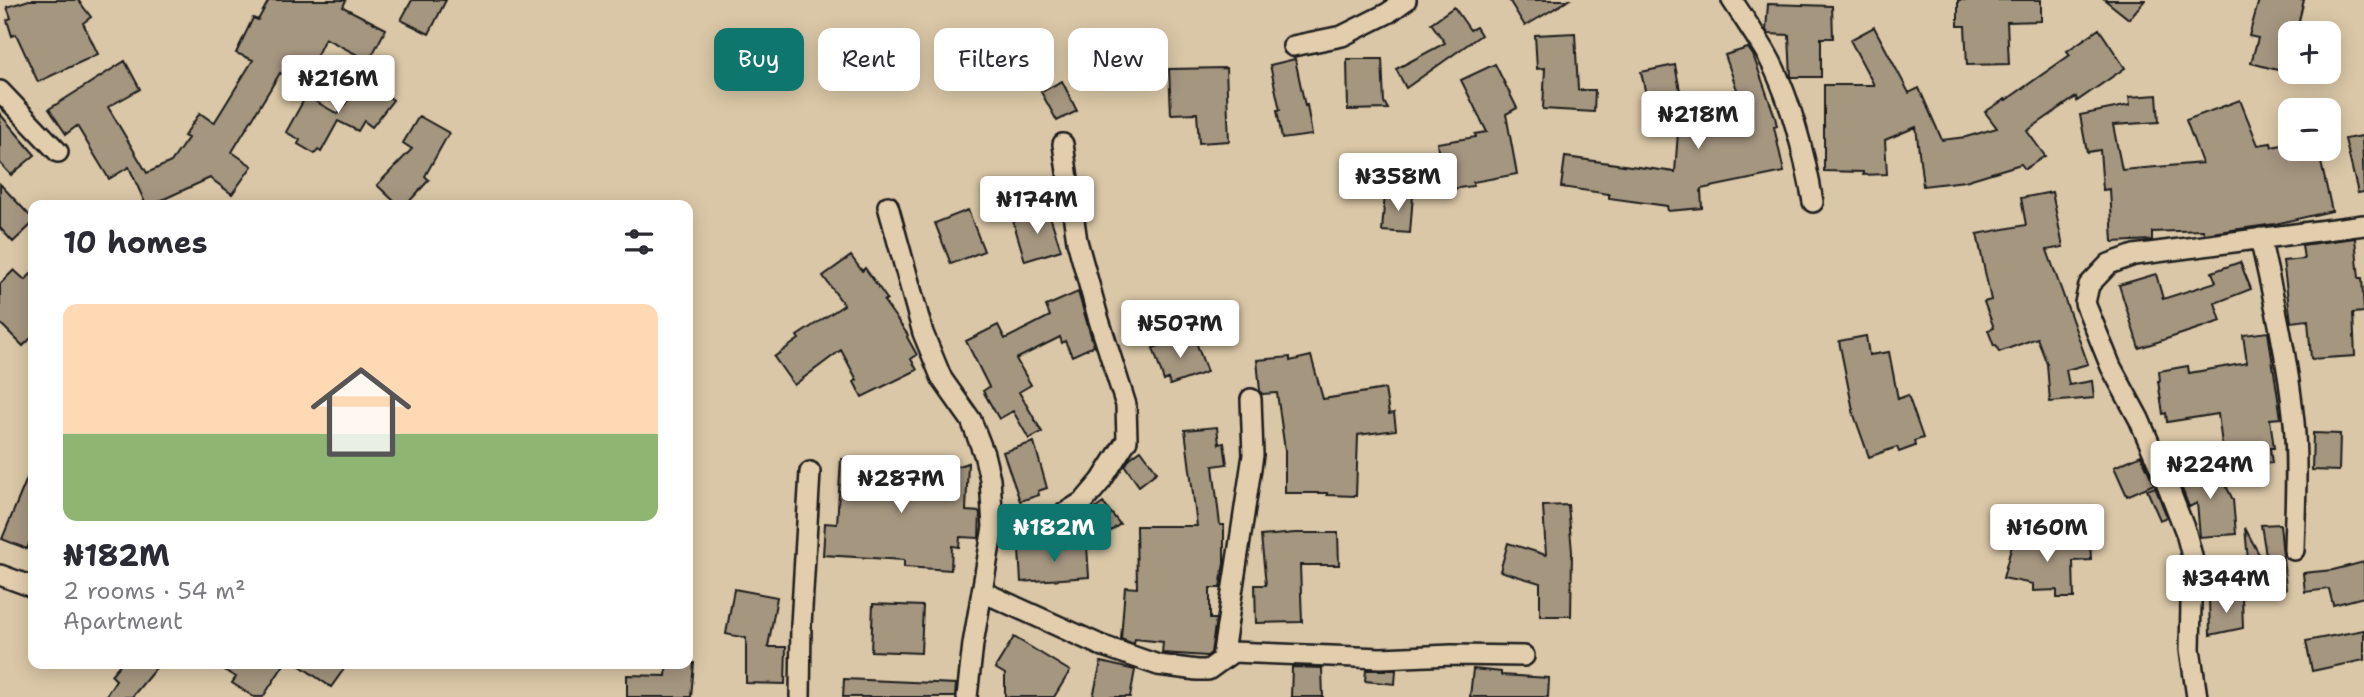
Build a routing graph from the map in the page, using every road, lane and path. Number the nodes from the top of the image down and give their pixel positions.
1 (1406, 0) edge
2 (1732, 0) edge
3 (1293, 46) dead end
4 (0, 91) edge
5 (1063, 145) dead end
6 (58, 152) dead end
7 (1813, 202) dead end
8 (888, 206) dead end
9 (2364, 225) edge
10 (2260, 238) junction
11 (1251, 399) dead end
12 (810, 472) dead end
13 (993, 527) junction
14 (2294, 551) dead end
15 (0, 575) edge
16 (28, 585) edge
17 (983, 592) junction
18 (1524, 656) dead end
19 (1222, 659) junction
20 (800, 697) edge
21 (967, 697) edge
22 (2197, 697) edge

1 - 3 street
2 - 7 street
4 - 6 street
5 - 13 street
8 - 13 street
9 - 10 street
10 - 14 street
10 - 22 street
11 - 19 street
12 - 20 street
13 - 17 street
15 - 16 street
17 - 19 street
17 - 21 street
18 - 19 street

